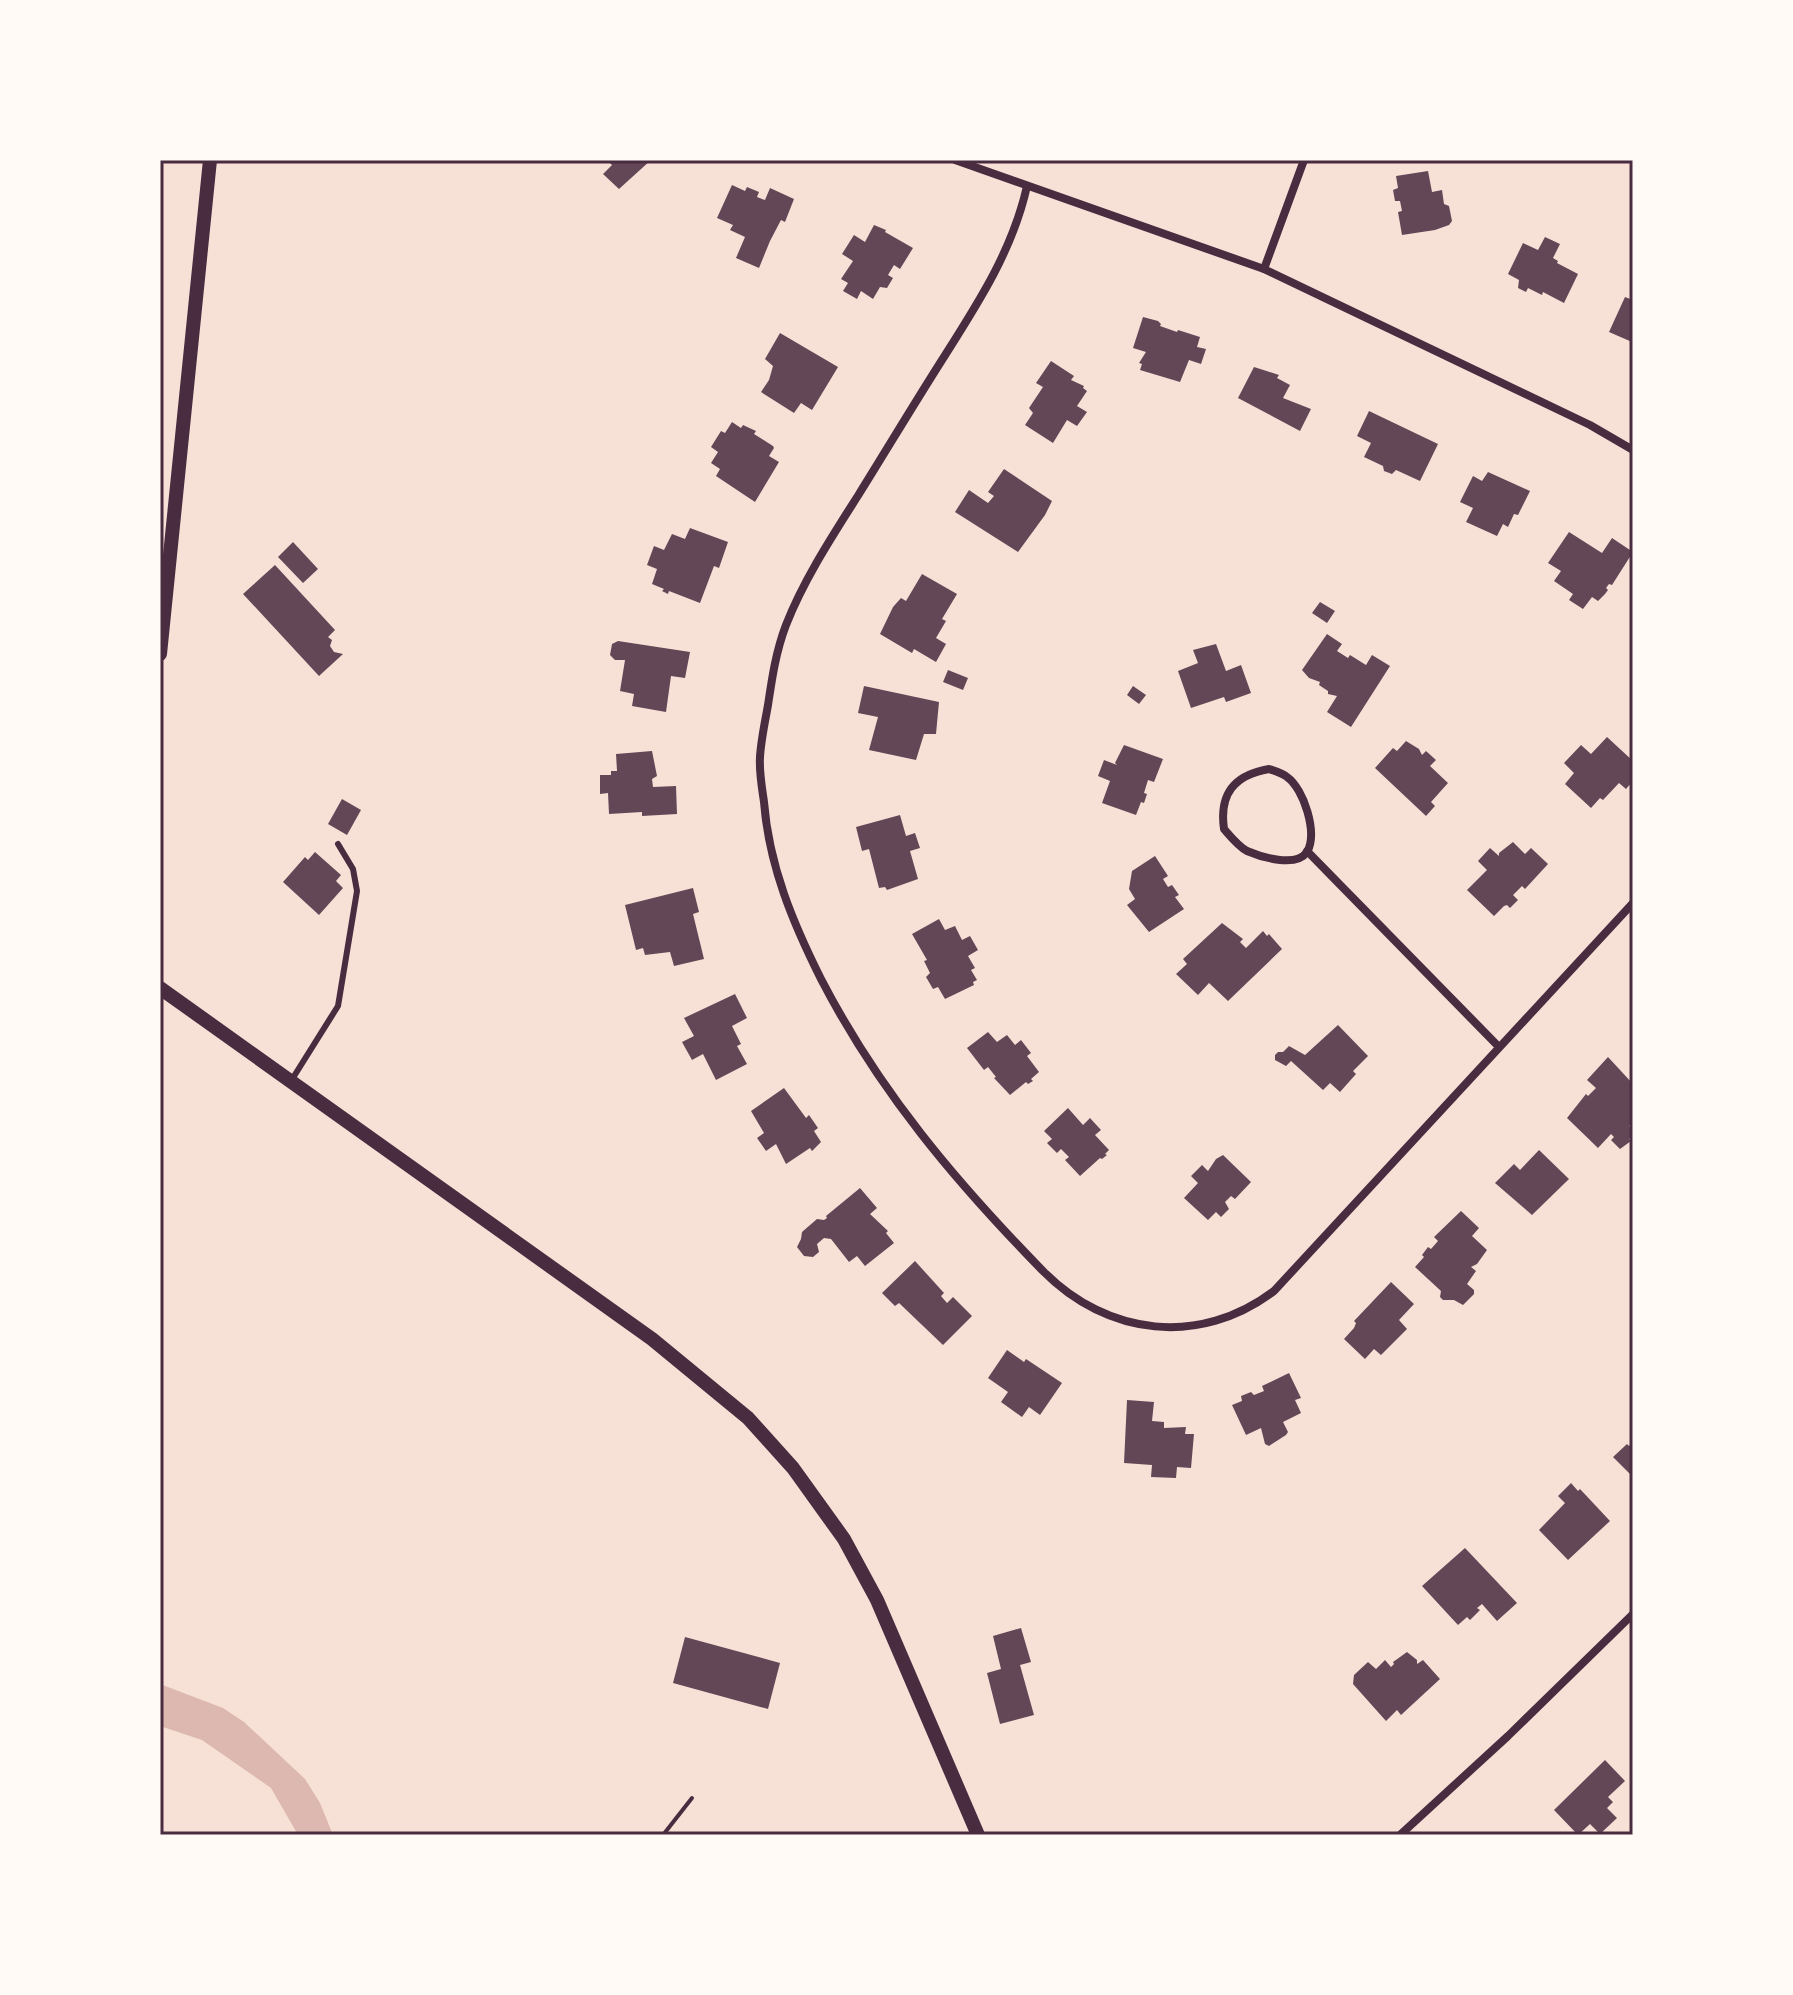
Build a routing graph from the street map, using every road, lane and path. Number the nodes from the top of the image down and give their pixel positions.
1 (210, 160) edge
2 (955, 160) edge
3 (1304, 160) edge
4 (1027, 186) junction
5 (1264, 269) junction
6 (1633, 450) edge
7 (160, 654) edge
8 (338, 844) dead end
9 (1307, 851) junction
10 (1633, 903) edge
11 (160, 988) edge
12 (1499, 1047) junction
13 (291, 1081) junction
14 (1633, 1614) edge
15 (692, 1798) dead end
16 (663, 1835) edge
17 (978, 1835) edge
18 (1400, 1835) edge

1 - 7 street
2 - 4 street
3 - 5 street
4 - 5 street
4 - 12 street
5 - 6 street
8 - 13 lane
9 - 9 street
9 - 12 street
10 - 12 street
11 - 13 street
13 - 17 street
14 - 18 street
15 - 16 path

